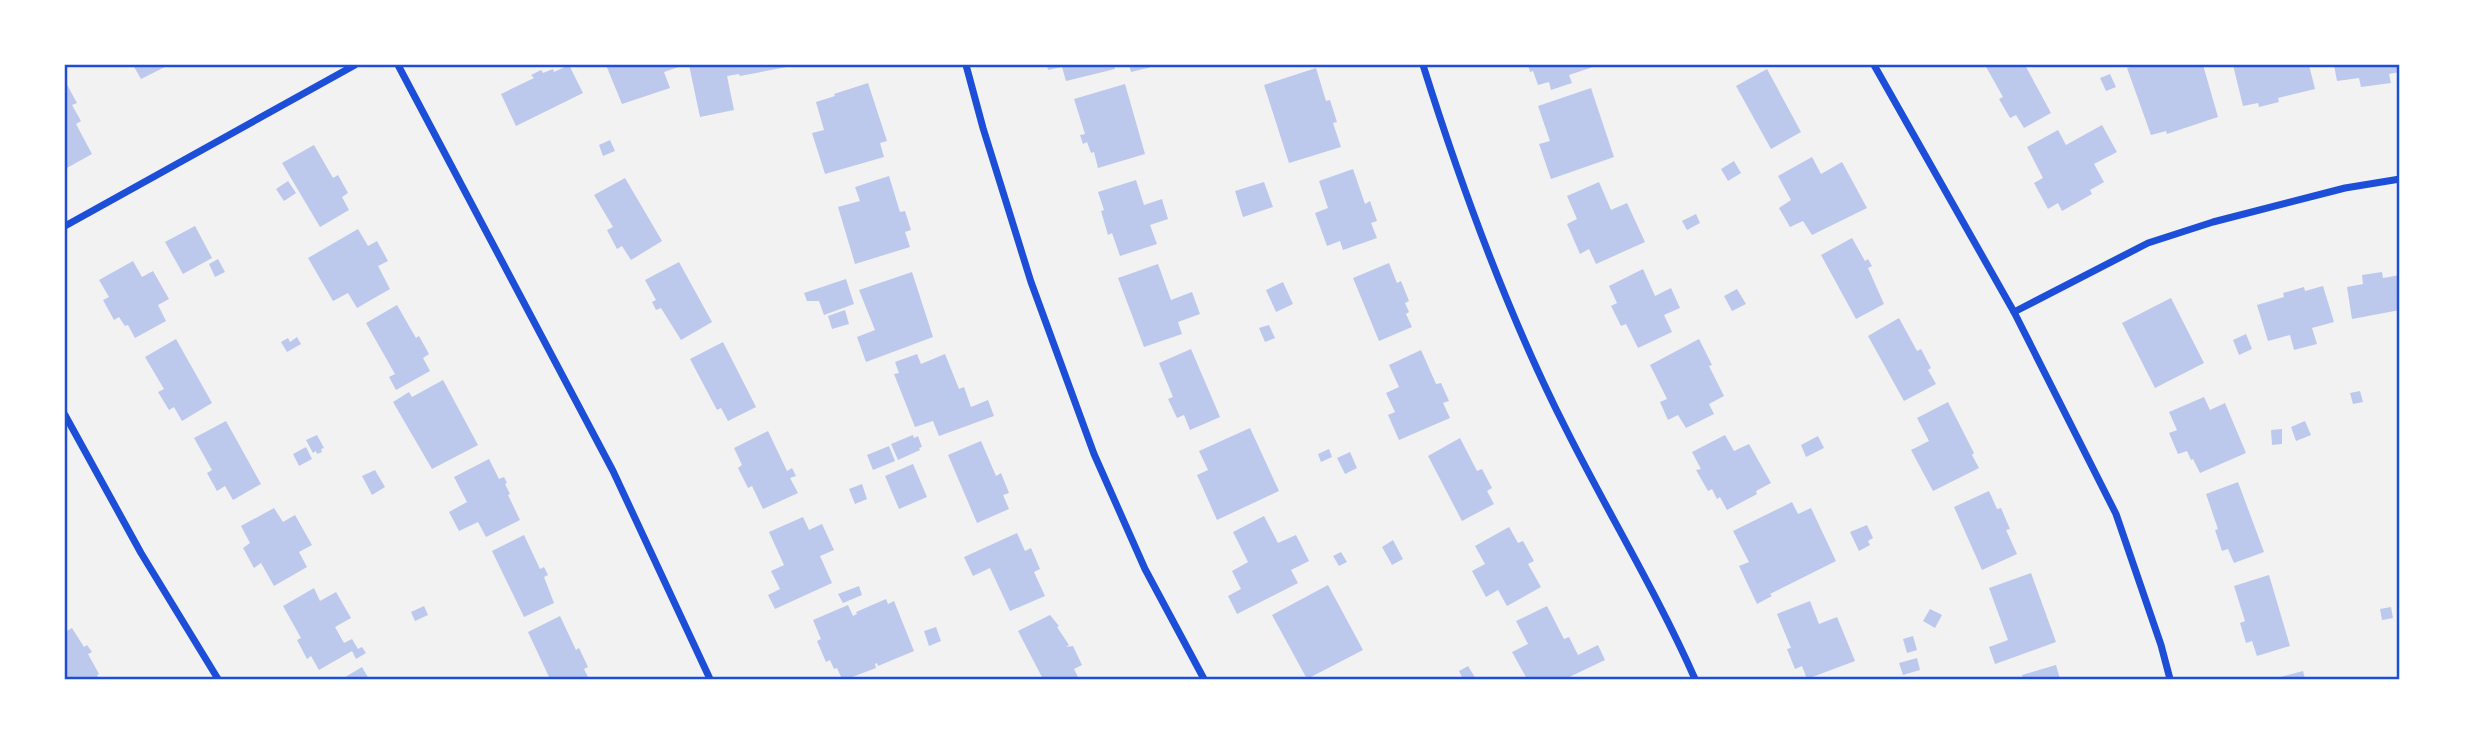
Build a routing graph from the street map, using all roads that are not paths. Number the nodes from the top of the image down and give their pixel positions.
1 (355, 65) edge
2 (398, 65) edge
3 (965, 65) edge
4 (1423, 65) edge
5 (1874, 65) edge
6 (2400, 179) edge
7 (65, 226) edge
8 (2014, 312) junction
9 (65, 415) edge
10 (218, 679) edge
11 (710, 679) edge
12 (1204, 679) edge
13 (1695, 679) edge
14 (2170, 679) edge

1 - 7 street
2 - 11 street
3 - 12 street
4 - 13 street
5 - 8 street
6 - 8 street
8 - 14 street
9 - 10 street

